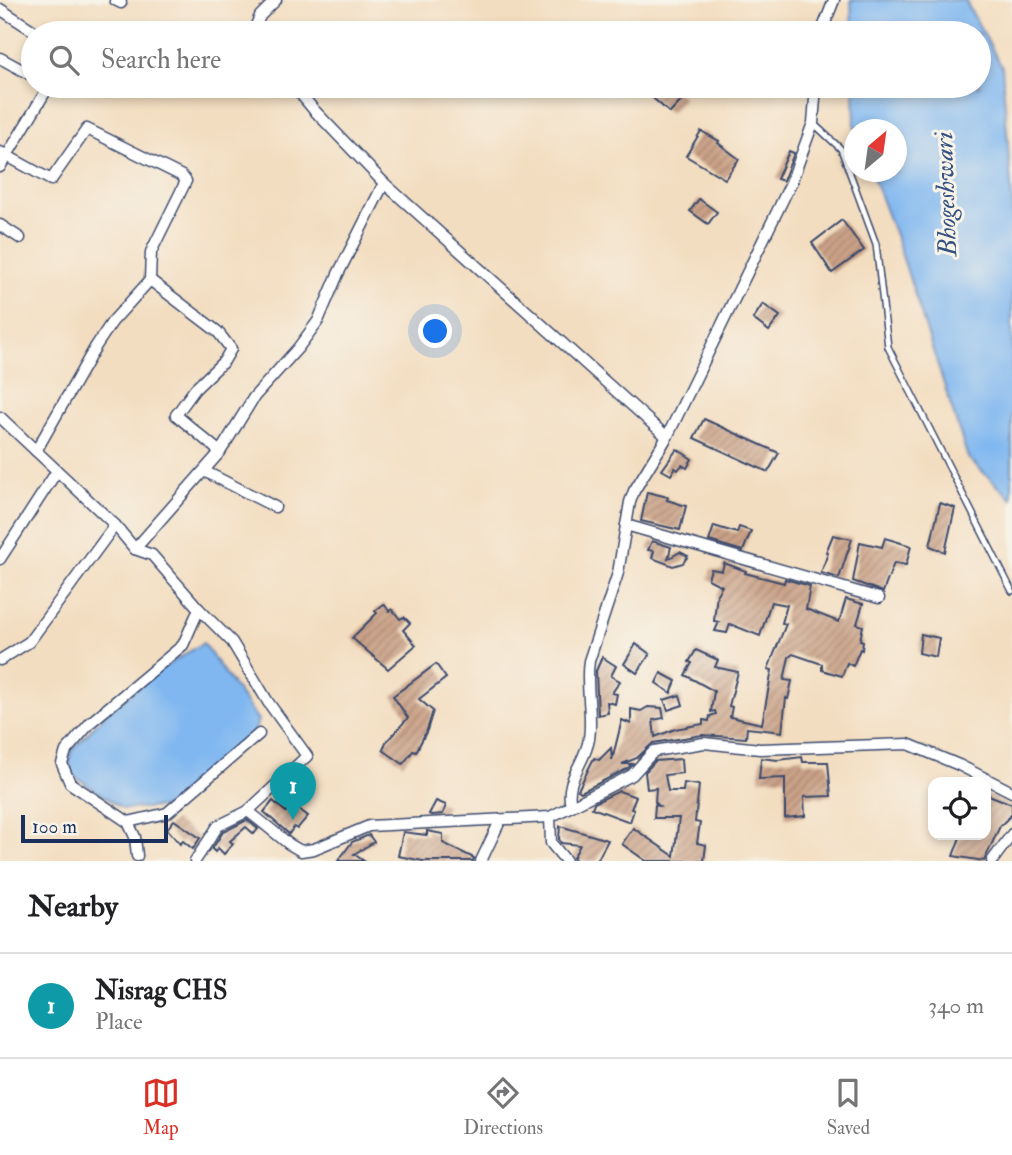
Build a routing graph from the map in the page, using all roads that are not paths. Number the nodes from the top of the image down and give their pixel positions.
1 (276, 0) edge
2 (834, 0) edge
3 (0, 9) edge
4 (258, 21) edge
5 (826, 21) edge
6 (21, 23) edge
7 (0, 58) edge
8 (21, 69) edge
9 (41, 98) edge
10 (304, 98) edge
11 (815, 98) edge
12 (813, 123) junction
13 (4, 155) edge
14 (0, 167) edge
15 (384, 183) junction
16 (0, 225) edge
17 (20, 238) dead end
18 (150, 279) junction
19 (0, 417) edge
20 (667, 437) junction
21 (36, 451) junction
22 (220, 452) junction
23 (57, 471) junction
24 (204, 471) junction
25 (275, 507) dead end
26 (114, 525) junction
27 (626, 525) junction
28 (135, 549) junction
29 (0, 559) edge
30 (1012, 591) edge
31 (879, 598) dead end
32 (199, 609) junction
33 (0, 660) edge
34 (259, 734) dead end
35 (1012, 792) edge
36 (572, 806) junction
37 (248, 811) junction
38 (550, 817) junction
39 (500, 821) junction
40 (128, 822) junction
41 (1012, 834) edge
42 (313, 855) edge
43 (139, 859) edge
44 (195, 861) edge
45 (481, 861) edge
46 (566, 861) edge
47 (992, 861) edge

1 - 4 street
2 - 5 street
3 - 6 street
7 - 8 street
9 - 13 street
10 - 15 street
11 - 12 street
12 - 20 street
12 - 30 lane
13 - 14 street
13 - 18 street
15 - 20 street
15 - 22 street
16 - 17 street
18 - 21 street
18 - 22 street
19 - 21 street
20 - 27 street
21 - 23 street
22 - 24 street
23 - 26 street
23 - 29 street
24 - 25 street
24 - 28 street
26 - 28 street
26 - 33 street
27 - 31 street
27 - 36 street
28 - 32 street
32 - 37 street
32 - 40 street
34 - 40 street
35 - 36 street
36 - 38 street
37 - 42 street
37 - 44 street
38 - 39 street
38 - 46 street
39 - 42 street
39 - 45 street
40 - 43 street
41 - 47 street

